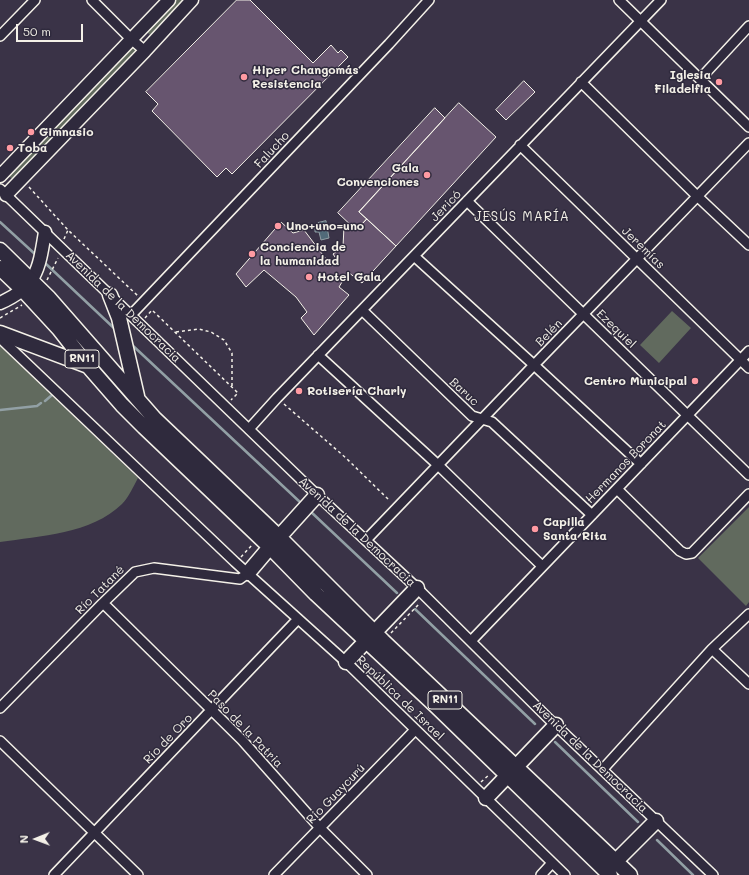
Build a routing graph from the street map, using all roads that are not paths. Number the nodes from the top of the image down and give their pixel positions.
1 (35, 0) edge
2 (92, 0) edge
3 (169, 0) edge
4 (192, 0) edge
5 (429, 0) edge
6 (618, 0) edge
7 (661, 0) edge
8 (640, 22) junction
9 (749, 26) edge
10 (0, 36) edge
11 (131, 39) junction
12 (145, 51) junction
13 (700, 79) junction
14 (581, 82) junction
15 (749, 127) edge
16 (749, 143) edge
17 (520, 145) junction
18 (0, 176) edge
19 (3, 192) edge
20 (697, 196) junction
21 (467, 201) junction
22 (45, 232) junction
23 (749, 246) edge
24 (0, 250) edge
25 (414, 256) junction
26 (637, 258) junction
27 (0, 268) edge
28 (28, 285) junction
29 (110, 295) junction
30 (0, 303) edge
31 (362, 310) junction
32 (584, 314) junction
33 (131, 315) junction
34 (0, 334) edge
35 (0, 338) edge
36 (749, 352) edge
37 (318, 355) junction
38 (741, 360) junction
39 (534, 365) junction
40 (88, 366) junction
41 (749, 368) edge
42 (138, 400) junction
43 (688, 415) junction
44 (482, 419) junction
45 (249, 429) junction
46 (641, 464) junction
47 (438, 465) junction
48 (749, 475) edge
49 (617, 489) junction
50 (749, 494) edge
51 (317, 495) junction
52 (592, 515) junction
53 (366, 540) junction
54 (275, 542) junction
55 (542, 566) junction
56 (248, 573) junction
57 (416, 588) junction
58 (103, 603) junction
59 (749, 614) edge
60 (298, 619) junction
61 (371, 637) junction
62 (471, 641) junction
63 (712, 649) junction
64 (346, 662) junction
65 (749, 684) edge
66 (0, 708) edge
67 (212, 711) junction
68 (556, 725) junction
69 (415, 730) junction
70 (0, 741) edge
71 (603, 769) junction
72 (512, 772) junction
73 (486, 798) junction
74 (656, 821) junction
75 (320, 828) junction
76 (94, 833) junction
77 (616, 861) junction
78 (552, 863) junction
79 (606, 874) edge
80 (54, 875) edge
81 (138, 875) edge
82 (274, 875) edge
83 (367, 875) edge
84 (541, 875) edge
85 (565, 875) edge
86 (630, 875) edge
87 (713, 875) edge

1 - 10 street
2 - 11 street
3 - 11 main road
4 - 12 main road
5 - 33 street, Falucho
6 - 8 street
7 - 8 street, Jericó
8 - 13 street
8 - 14 street, Jericó
9 - 13 street
11 - 12 street
11 - 18 main road
12 - 19 main road
13 - 15 street
14 - 17 street, Jericó
14 - 20 street
16 - 20 street, Belén
17 - 21 street, Jericó
17 - 26 street, Jeremías
19 - 22 street, Avenida de la Democracia
20 - 23 street
20 - 26 street, Belén
21 - 25 street, Jericó
21 - 32 street, Ezequiel
22 - 28 main road
22 - 29 street, Avenida de la Democracia
24 - 28 highway, RN11
25 - 31 street, Jericó
25 - 39 street
26 - 32 street, Belén
26 - 38 street, Jeremías
27 - 28 highway, RN11
28 - 30 main road
28 - 40 highway, RN11
28 - 42 highway, RN11
29 - 33 street, Avenida de la Democracia
29 - 42 highway
31 - 37 street, Jericó
31 - 44 street, Baruc
32 - 39 street, Belén
32 - 43 street, Ezequiel
33 - 45 street, Avenida de la Democracia
34 - 40 highway
35 - 56 street, República de Israel
36 - 38 street, Hermanos Boronat
37 - 45 street, Jericó
37 - 47 street
38 - 41 street, Jeremías
38 - 43 street, Hermanos Boronat
39 - 44 street, Belén
39 - 46 street
40 - 54 highway, RN11
42 - 54 highway, RN11
43 - 46 street, Hermanos Boronat
43 - 48 street, Ezequiel
44 - 47 street, Belén
44 - 52 street, Baruc
45 - 51 street, Avenida de la Democracia
46 - 49 street, Hermanos Boronat
47 - 53 street, Belén
47 - 55 street
49 - 50 street
49 - 52 street, Hermanos Boronat
51 - 53 street, Avenida de la Democracia
51 - 54 highway
52 - 55 street, Hermanos Boronat
53 - 57 street, Avenida de la Democracia
54 - 56 highway
54 - 61 highway, RN11
55 - 62 street, Hermanos Boronat
56 - 58 street, Río Tatané
56 - 60 street, República de Israel
57 - 61 highway
57 - 62 street, Avenida de la Democracia
58 - 66 street, Río Tatané
58 - 67 street, Paso de la Patria
59 - 63 street
60 - 64 street, República de Israel
60 - 67 street, Río de Oro
61 - 64 highway
61 - 72 highway, RN11
62 - 68 street, Avenida de la Democracia
63 - 65 street
63 - 71 street
64 - 69 street, República de Israel
67 - 75 street, Paso de la Patria
67 - 76 street, Río de Oro
68 - 71 street, Avenida de la Democracia
68 - 72 highway
69 - 73 street, República de Israel
69 - 75 street, Río Guaycurú
70 - 76 street
71 - 74 street, Avenida de la Democracia
72 - 73 highway
72 - 77 highway, RN11
72 - 79 highway, RN11
73 - 78 street, República de Israel
74 - 77 highway
74 - 87 street, Avenida de la Democracia
75 - 82 street, Río Guaycurú
75 - 83 street, Paso de la Patria
76 - 80 street, Río de Oro
76 - 81 street
77 - 79 highway
77 - 86 highway, RN11
78 - 84 street
78 - 85 street, República de Israel

